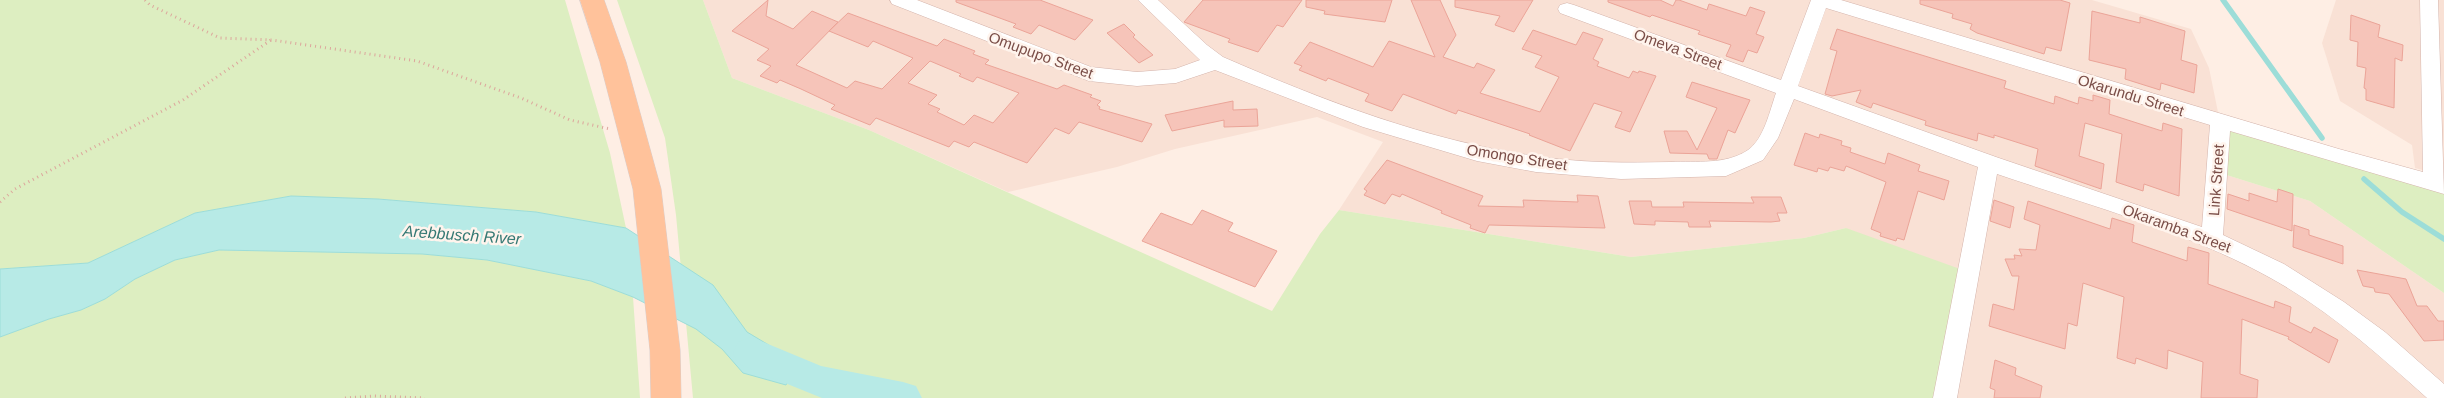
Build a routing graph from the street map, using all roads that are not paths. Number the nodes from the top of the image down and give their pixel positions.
1 (592, 0) edge
2 (899, 0) edge
3 (1146, 0) edge
4 (1820, 0) edge
5 (2429, 0) edge
6 (1568, 10) dead end
7 (1216, 62) junction
8 (1788, 89) junction
9 (2220, 122) junction
10 (1989, 163) junction
11 (2439, 184) edge
12 (2212, 239) junction
13 (666, 398) edge
14 (1945, 398) edge
15 (2443, 398) edge

1 - 13 main road
2 - 7 street, Omupupo Street
3 - 7 street, Omongo Street
4 - 8 street, Omongo Street
4 - 9 street, Okarundu Street
5 - 11 street
6 - 8 street, Omeva Street
7 - 8 street, Omongo Street
8 - 10 street, Okaramba Street
9 - 11 street, Okarundu Street
9 - 12 street, Link Street
10 - 12 street, Okaramba Street
10 - 14 street
12 - 15 street, Okaramba Street

